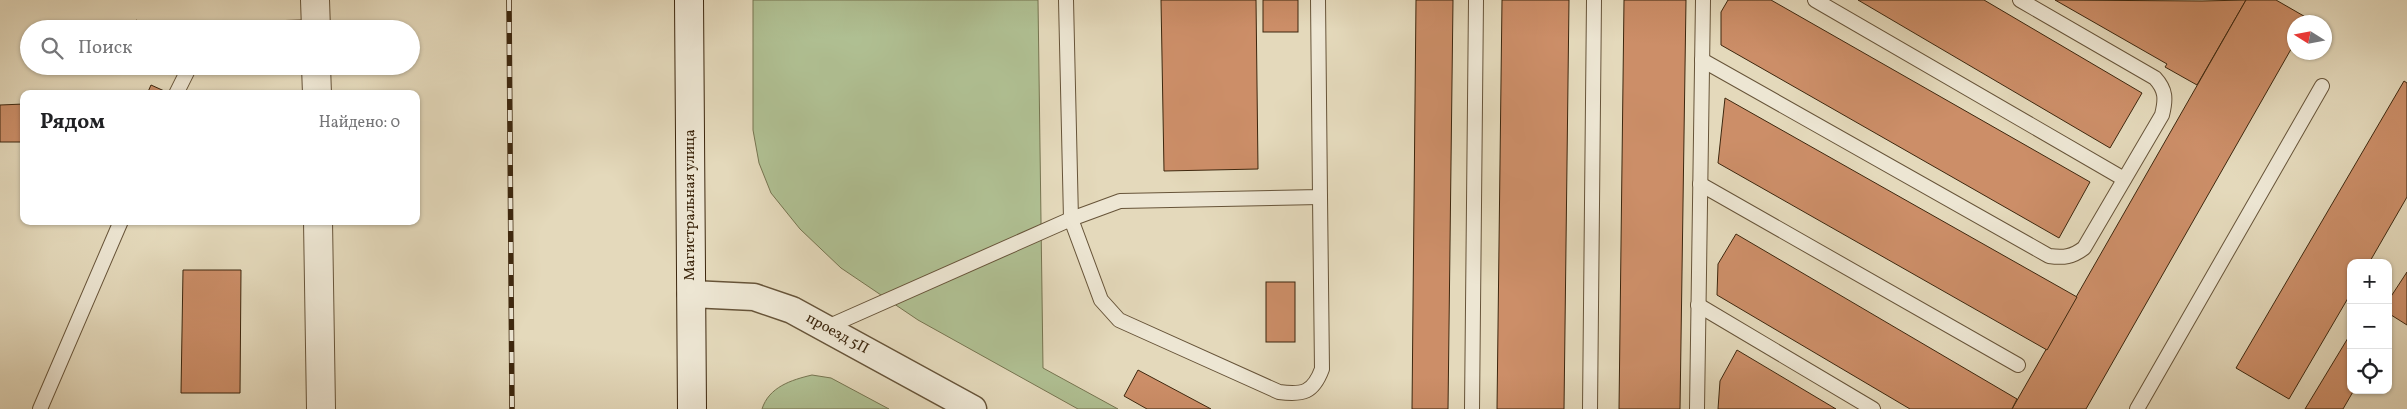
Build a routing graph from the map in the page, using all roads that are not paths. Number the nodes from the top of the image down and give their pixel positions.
1 (315, 0) edge
2 (689, 0) edge
3 (1066, 0) edge
4 (1318, 0) edge
5 (1476, 0) edge
6 (1594, 0) edge
7 (1703, 0) edge
8 (1815, 0) edge
9 (2020, 0) edge
10 (316, 20) edge
11 (1702, 60) junction
12 (186, 75) edge
13 (316, 75) edge
14 (2322, 86) dead end
15 (178, 90) edge
16 (317, 90) edge
17 (2124, 180) junction
18 (1700, 184) junction
19 (1320, 197) junction
20 (1071, 219) junction
21 (119, 225) edge
22 (318, 225) edge
23 (691, 294) junction
24 (1698, 306) junction
25 (825, 328) junction
26 (2018, 365) dead end
27 (40, 409) edge
28 (321, 409) edge
29 (692, 409) edge
30 (973, 409) edge
31 (1472, 409) edge
32 (1590, 409) edge
33 (1697, 409) edge
34 (1873, 409) edge
35 (2137, 409) edge

1 - 10 main road
2 - 23 main road, Магистральная улица
3 - 20 lane
4 - 19 lane
5 - 31 lane
6 - 32 lane
7 - 11 lane
8 - 17 lane
9 - 17 lane
11 - 17 lane
11 - 18 lane
12 - 15 lane
13 - 16 main road
14 - 35 lane
18 - 24 lane
18 - 26 lane
19 - 20 lane
19 - 20 lane
20 - 25 lane
21 - 27 lane
22 - 28 main road
23 - 25 street, проезд 5П
23 - 29 main road, Магистральная улица
24 - 33 lane
24 - 34 lane
25 - 30 street, проезд 5П

